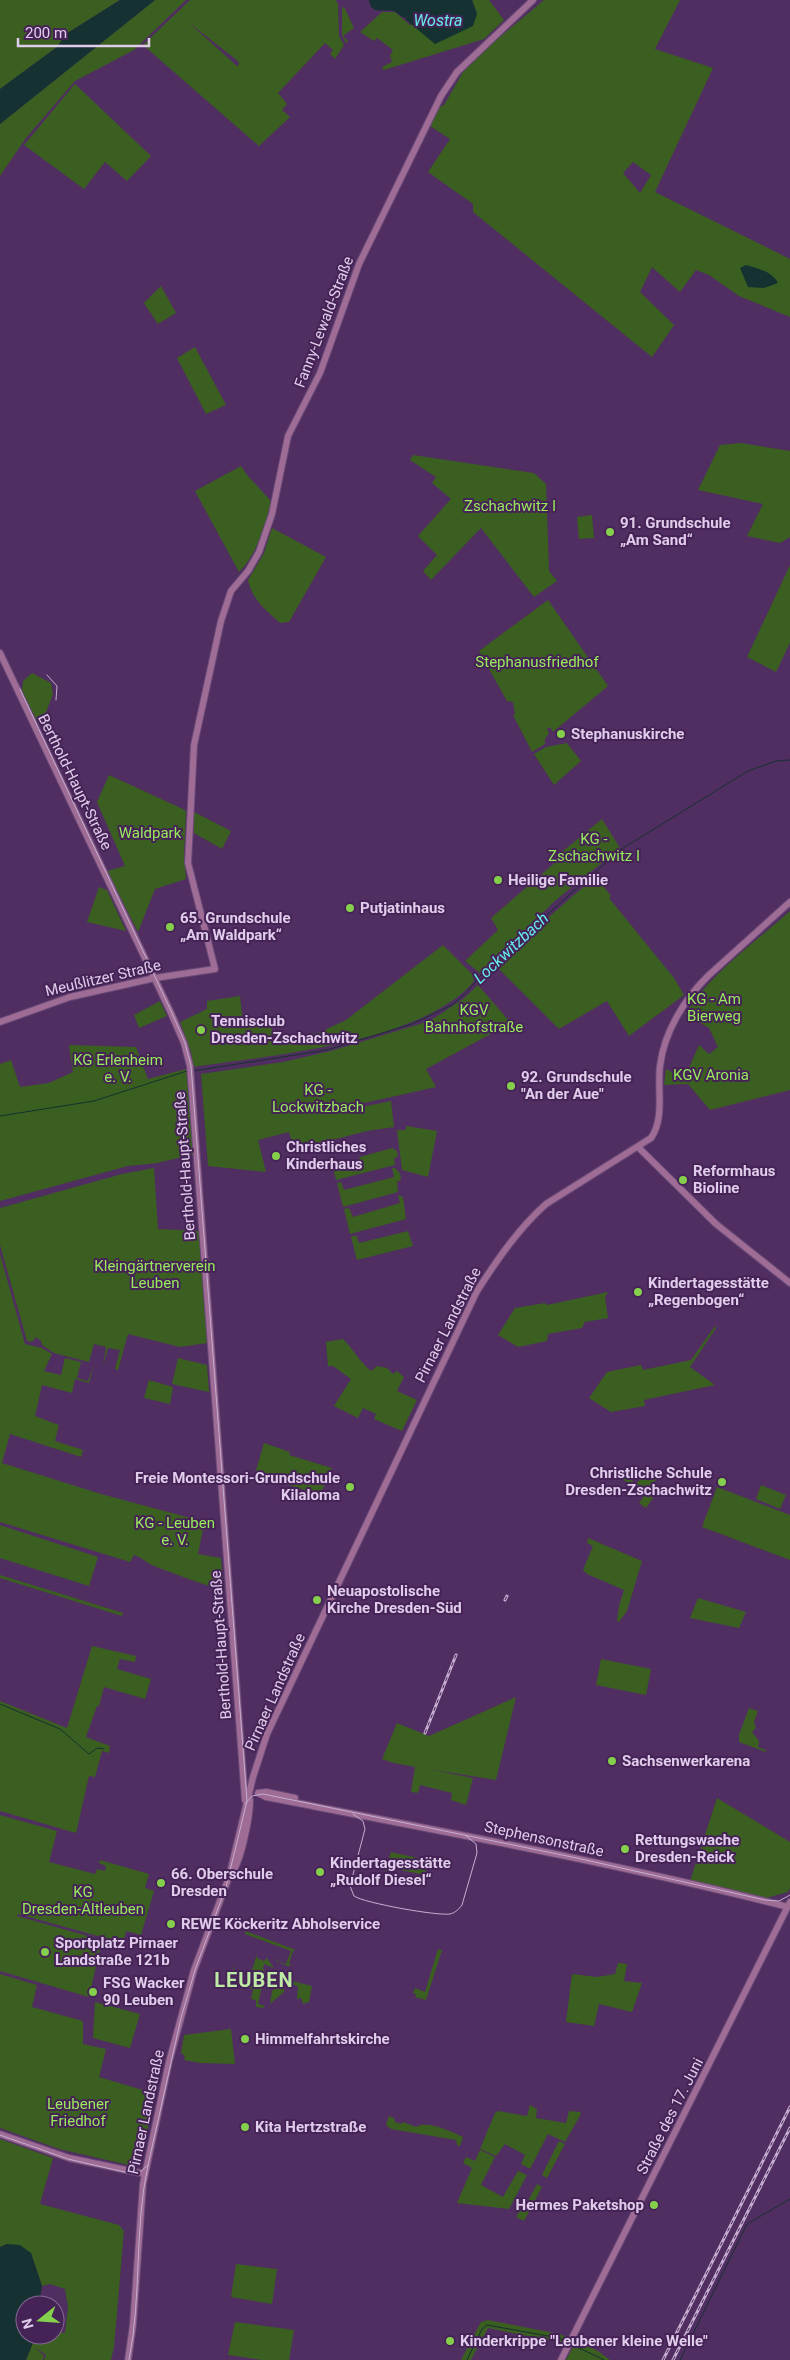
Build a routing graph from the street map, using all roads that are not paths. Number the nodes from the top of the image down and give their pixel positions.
1 (533, 0) edge
2 (0, 653) edge
3 (790, 902) edge
4 (215, 969) joint
5 (154, 978) junction
6 (0, 1022) edge
7 (638, 1147) junction
8 (790, 1283) edge
9 (247, 1791) junction
10 (245, 1807) joint
11 (229, 1877) junction
12 (789, 1905) edge
13 (0, 2134) edge
14 (145, 2174) junction
15 (128, 2360) edge
16 (561, 2360) edge

1 - 4 street, Fanny-Lewald-Straße
2 - 5 street, Berthold-Haupt-Straße
3 - 7 street, Pirnaer Landstraße
4 - 5 street, Meußlitzer Straße
5 - 6 street, Meußlitzer Straße
5 - 9 street, Berthold-Haupt-Straße
7 - 8 street
7 - 9 street, Pirnaer Landstraße
9 - 10 street, Berthold-Haupt-Straße
9 - 11 street, Pirnaer Landstraße
9 - 12 street, Stephensonstraße
10 - 11 street, Pirnaer Landstraße
11 - 14 street, Pirnaer Landstraße
12 - 16 street, Straße des 17. Juni
13 - 14 street
14 - 15 street, Pirnaer Landstraße

